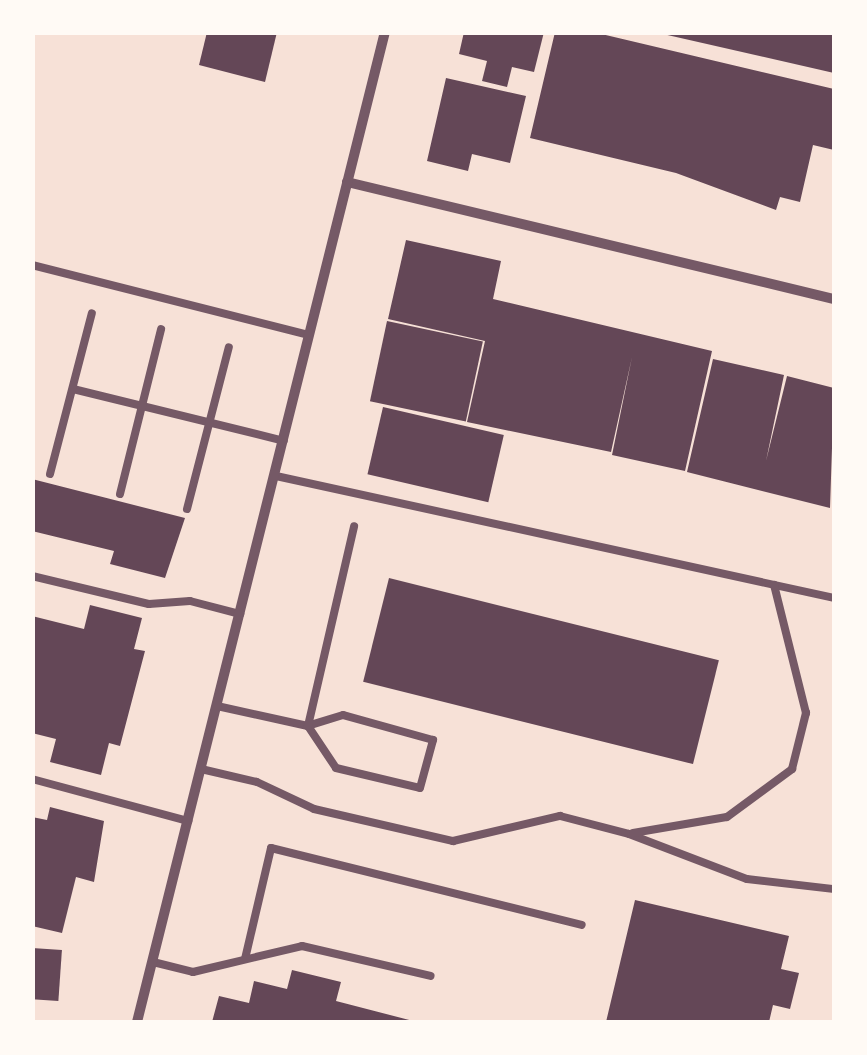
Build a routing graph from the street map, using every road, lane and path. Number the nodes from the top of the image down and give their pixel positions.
1 (384, 32) edge
2 (347, 182) junction
3 (32, 265) edge
4 (834, 299) edge
5 (92, 313) dead end
6 (162, 329) dead end
7 (309, 334) junction
8 (228, 347) dead end
9 (73, 389) junction
10 (142, 406) junction
11 (210, 423) junction
12 (284, 441) junction
13 (50, 474) dead end
14 (276, 476) junction
15 (120, 494) dead end
16 (187, 508) dead end
17 (354, 526) dead end
18 (32, 576) edge
19 (774, 585) junction
20 (834, 598) edge
21 (240, 614) junction
22 (217, 706) junction
23 (308, 726) junction
24 (201, 769) junction
25 (32, 778) edge
26 (188, 821) junction
27 (629, 834) junction
28 (834, 889) edge
29 (582, 925) dead end
30 (245, 959) junction
31 (153, 962) junction
32 (431, 976) dead end
33 (137, 1022) edge

1 - 2 street
2 - 4 street
2 - 7 street
3 - 7 lane
5 - 9 lane
6 - 10 lane
7 - 12 street
8 - 11 lane
9 - 10 lane
9 - 13 lane
10 - 11 lane
10 - 15 lane
11 - 12 lane
11 - 16 lane
12 - 14 street
14 - 19 lane
14 - 21 street
17 - 23 lane
18 - 21 lane
19 - 20 lane
19 - 27 lane
21 - 22 street
22 - 23 lane
22 - 24 street
23 - 23 lane
24 - 26 street
24 - 27 lane
25 - 26 lane
26 - 31 street
27 - 28 lane
29 - 30 lane
30 - 31 lane
30 - 32 lane
31 - 33 street

